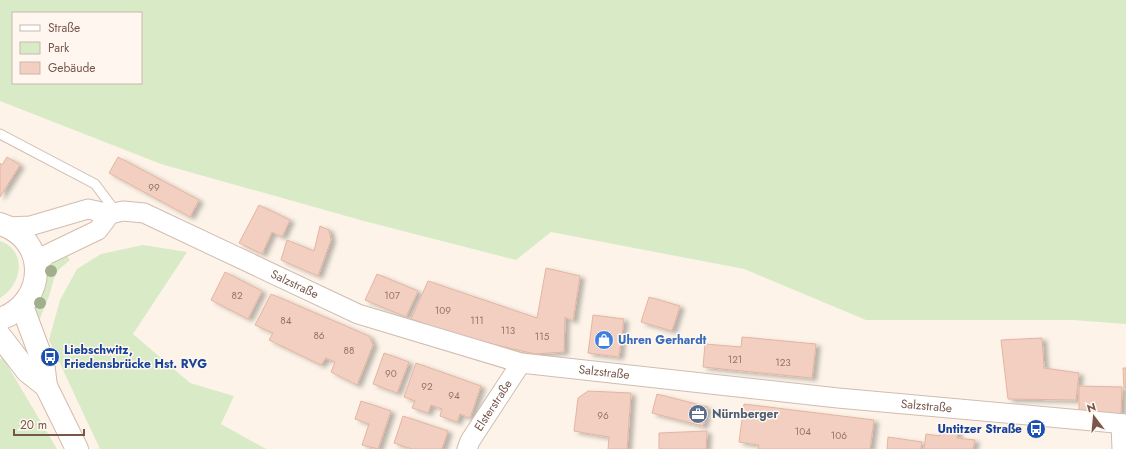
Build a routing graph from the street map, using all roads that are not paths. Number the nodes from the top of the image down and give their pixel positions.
1 (0, 134) edge
2 (113, 213) junction
3 (4, 226) edge
4 (36, 266) junction
5 (22, 306) junction
6 (0, 319) edge
7 (0, 336) edge
8 (521, 363) junction
9 (46, 386) junction
10 (1124, 424) edge
11 (77, 449) edge
12 (467, 449) edge
13 (1122, 449) edge

1 - 2 lane
2 - 3 street, Salzstraße
2 - 4 street
2 - 8 street, Salzstraße
3 - 4 main road
4 - 5 main road
5 - 6 main road
5 - 9 main road
7 - 9 main road
8 - 10 street, Salzstraße
8 - 12 street, Elsterstraße
9 - 11 main road
10 - 13 street

